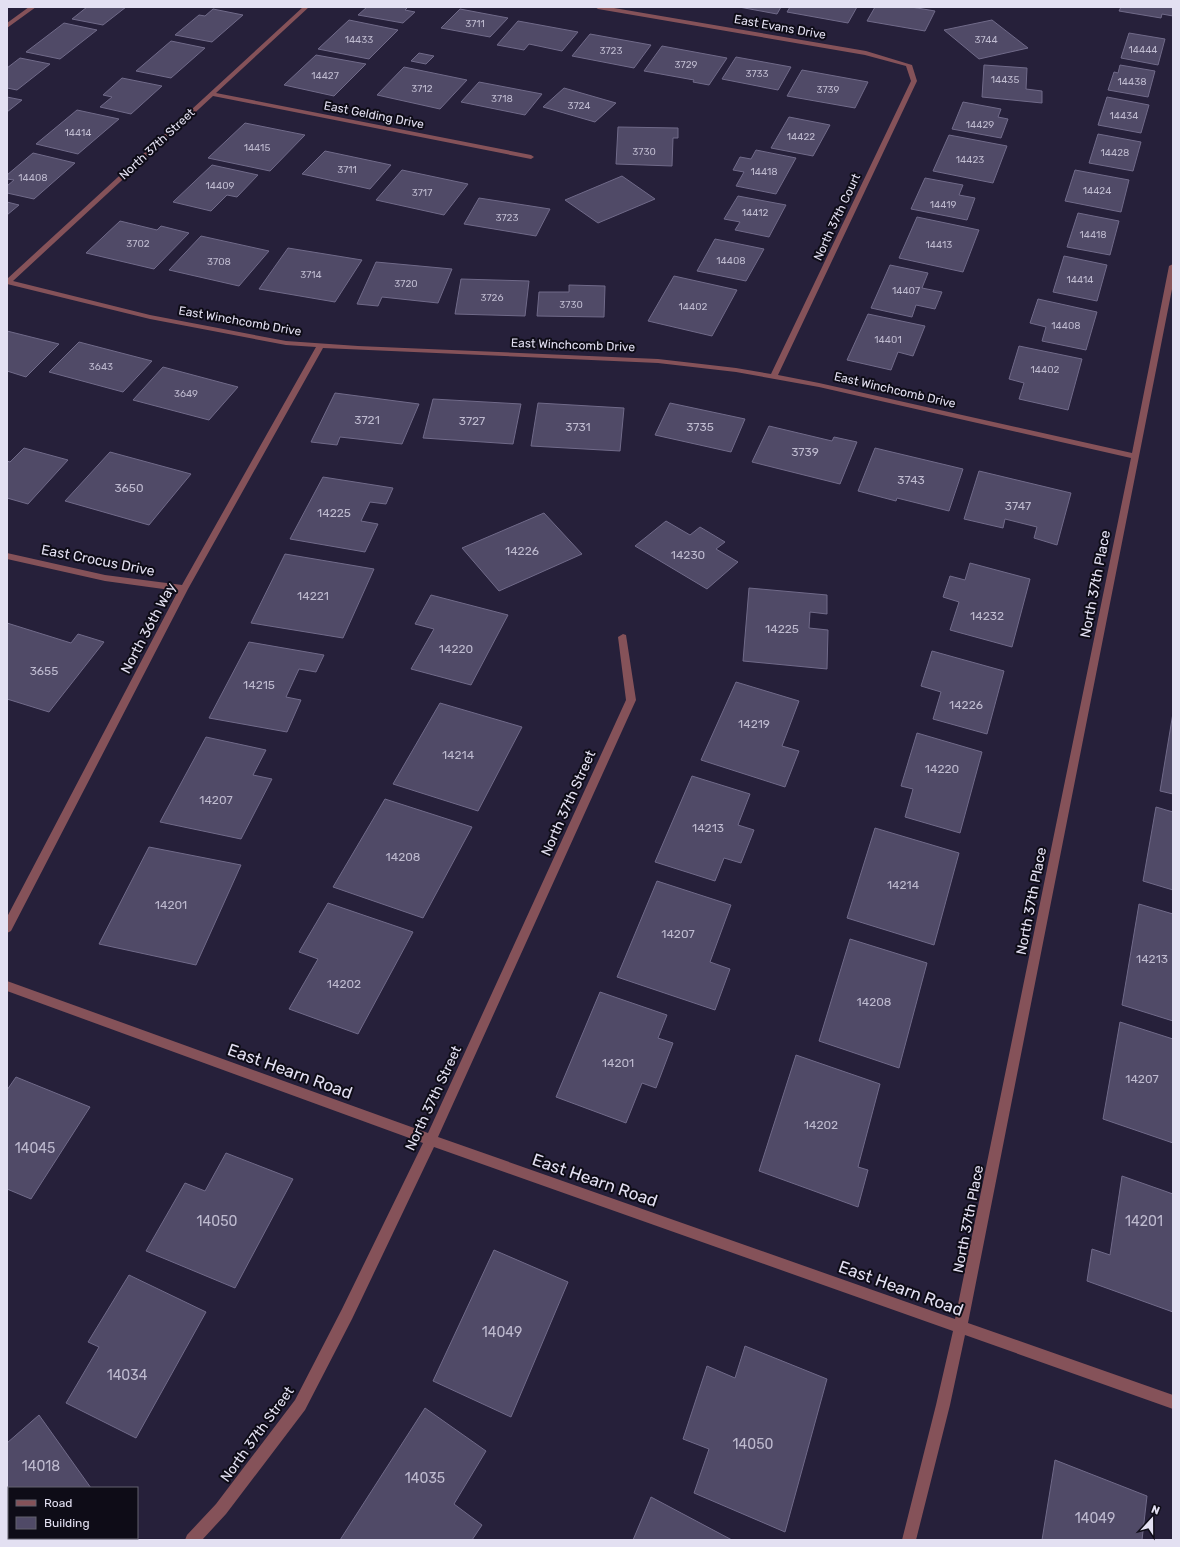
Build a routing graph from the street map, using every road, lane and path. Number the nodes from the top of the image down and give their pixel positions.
1 (33, 7) edge
2 (306, 7) edge
3 (598, 7) edge
4 (7, 26) edge
5 (909, 65) joint
6 (212, 94) junction
7 (531, 157) dead end
8 (1173, 268) edge
9 (7, 282) edge
10 (321, 345) junction
11 (773, 377) junction
12 (1135, 456) junction
13 (7, 556) edge
14 (184, 589) junction
15 (623, 637) dead end
16 (7, 928) edge
17 (7, 986) edge
18 (431, 1140) junction
19 (960, 1327) junction
20 (1173, 1402) edge
21 (192, 1540) edge
22 (909, 1540) edge

1 - 4 street
2 - 6 street, North 37th Street
3 - 5 street, East Evans Drive
5 - 11 street, North 37th Court
6 - 7 street, East Gelding Drive
6 - 9 street, North 37th Street
8 - 12 street, North 37th Place
9 - 10 street, East Winchcomb Drive
10 - 11 street, East Winchcomb Drive
10 - 14 street, North 36th Way
11 - 12 street, East Winchcomb Drive
12 - 19 street, North 37th Place
13 - 14 street, East Crocus Drive
14 - 16 street, North 36th Way
15 - 18 street, North 37th Street
17 - 18 street, East Hearn Road
18 - 19 street, East Hearn Road
18 - 21 street, North 37th Street
19 - 20 street, East Hearn Road
19 - 22 street, North 37th Place

